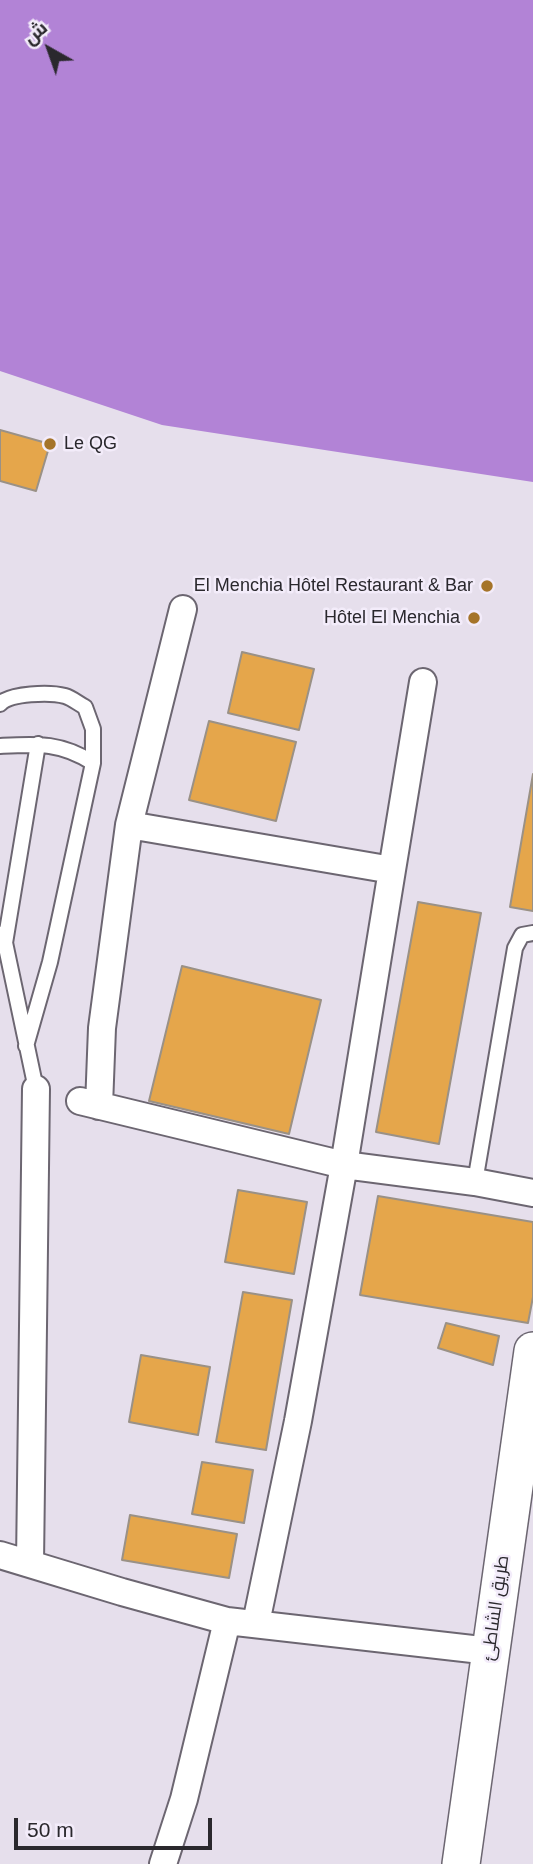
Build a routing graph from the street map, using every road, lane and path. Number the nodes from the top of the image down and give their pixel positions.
1 (183, 608) dead end
2 (422, 682) dead end
3 (0, 704) edge
4 (38, 744) junction
5 (0, 746) edge
6 (93, 763) junction
7 (129, 825) junction
8 (392, 870) junction
9 (0, 920) edge
10 (533, 933) edge
11 (5, 943) junction
12 (26, 1045) junction
13 (36, 1089) joint
14 (344, 1165) junction
15 (475, 1182) junction
16 (533, 1193) edge
17 (533, 1352) edge
18 (0, 1555) edge
19 (30, 1563) junction
20 (227, 1621) junction
21 (256, 1623) junction
22 (490, 1651) junction
23 (163, 1864) edge
24 (461, 1864) edge

1 - 7 street
2 - 8 street
3 - 6 lane
4 - 5 lane
4 - 6 lane
4 - 11 lane
6 - 12 lane
7 - 8 street
7 - 14 street
8 - 14 street
9 - 11 lane
10 - 15 lane
11 - 12 lane
12 - 13 lane
13 - 19 street
14 - 15 street
14 - 21 street
15 - 16 street
17 - 22 street, طريق الشاطئ
18 - 19 street
19 - 20 street
20 - 21 street
20 - 23 street
21 - 22 street
22 - 24 street, طريق الشاطئ

